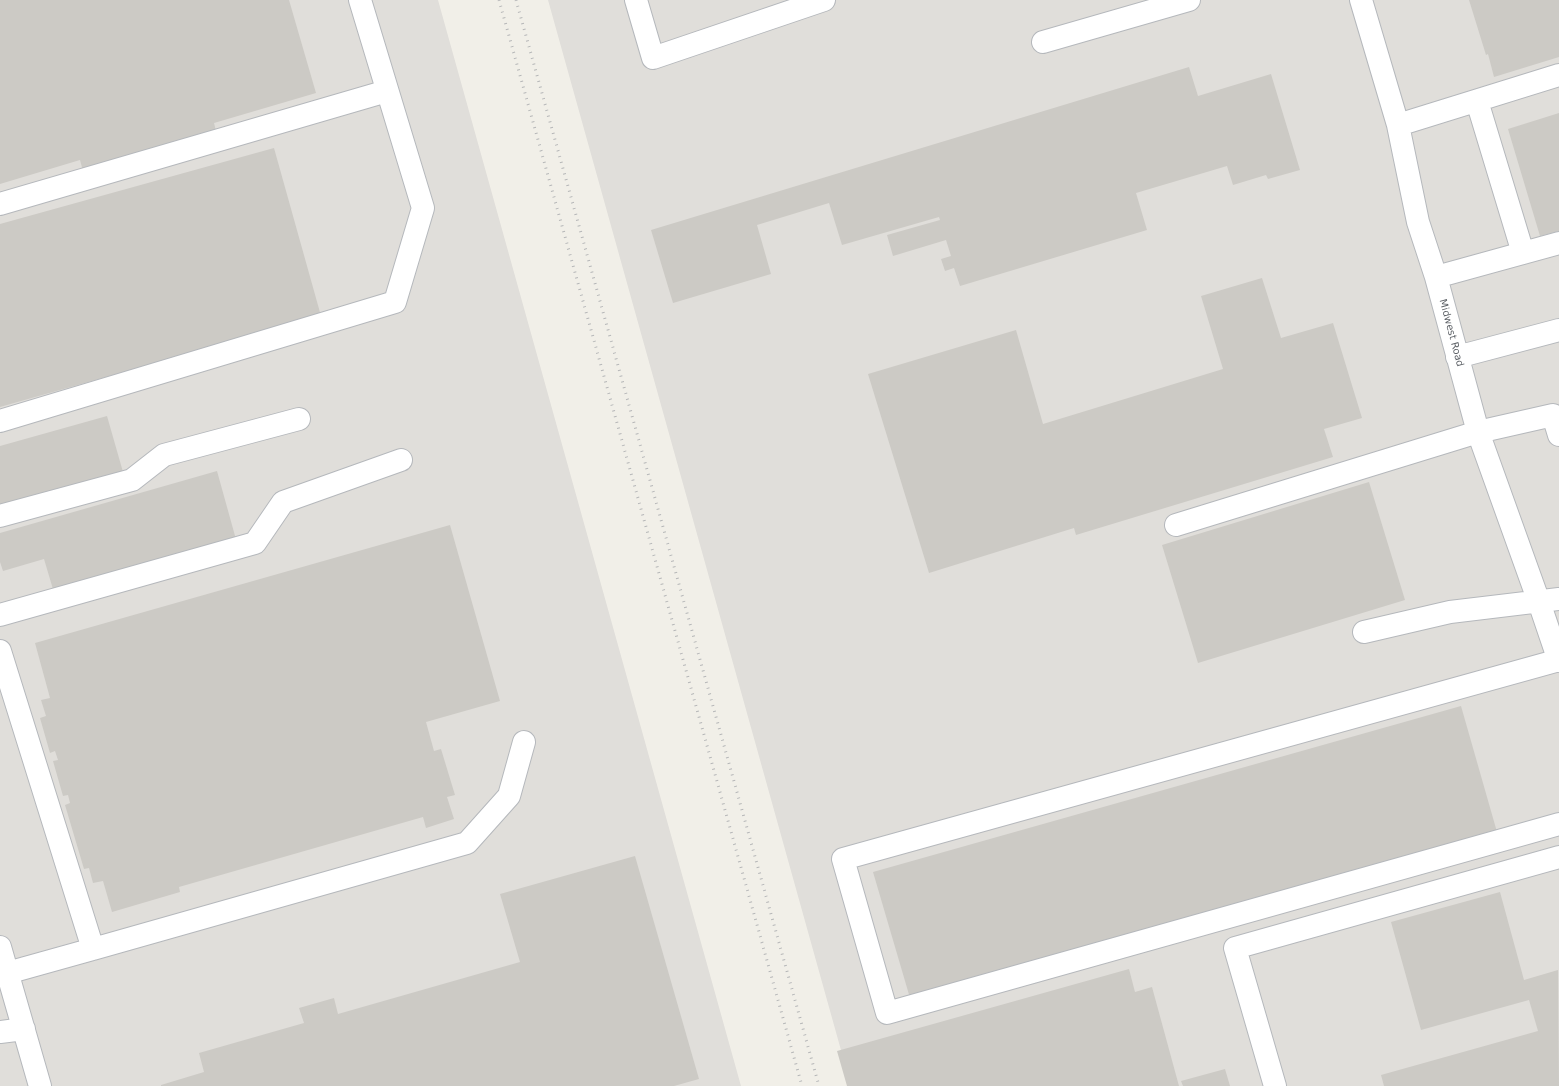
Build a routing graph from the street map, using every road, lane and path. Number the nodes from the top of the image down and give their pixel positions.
1 (360, 0) edge
2 (636, 0) edge
3 (824, 0) edge
4 (1189, 0) edge
5 (1361, 0) edge
6 (1043, 42) dead end
7 (1559, 75) edge
8 (388, 91) junction
9 (1477, 101) junction
10 (1398, 125) junction
11 (0, 204) edge
12 (1559, 243) edge
13 (1523, 253) junction
14 (1436, 277) junction
15 (1559, 330) edge
16 (1457, 357) junction
17 (299, 419) dead end
18 (0, 421) edge
19 (1478, 432) junction
20 (1559, 435) edge
21 (401, 460) dead end
22 (0, 516) edge
23 (1176, 525) dead end
24 (1549, 601) edge
25 (0, 616) edge
26 (1364, 632) dead end
27 (0, 651) edge
28 (1559, 660) edge
29 (524, 742) dead end
30 (1559, 824) edge
31 (1559, 857) edge
32 (0, 946) edge
33 (93, 950) junction
34 (7, 973) junction
35 (24, 1029) junction
36 (0, 1032) edge
37 (40, 1086) edge
38 (1275, 1086) edge

1 - 8 street
2 - 3 street
4 - 6 street
5 - 10 street, Midwest Road
7 - 9 street
8 - 11 street
8 - 18 street
9 - 10 street
9 - 13 street
10 - 14 street, Midwest Road
12 - 13 street
13 - 14 street
14 - 16 street, Midwest Road
15 - 16 street
16 - 19 street, Midwest Road
17 - 22 street
19 - 20 street
19 - 23 street
19 - 24 street, Midwest Road
21 - 25 street
24 - 26 street
24 - 28 street, Midwest Road
27 - 33 street
28 - 30 street
29 - 33 street
31 - 38 street
32 - 34 street
33 - 34 street
34 - 35 street
35 - 36 street
35 - 37 street

